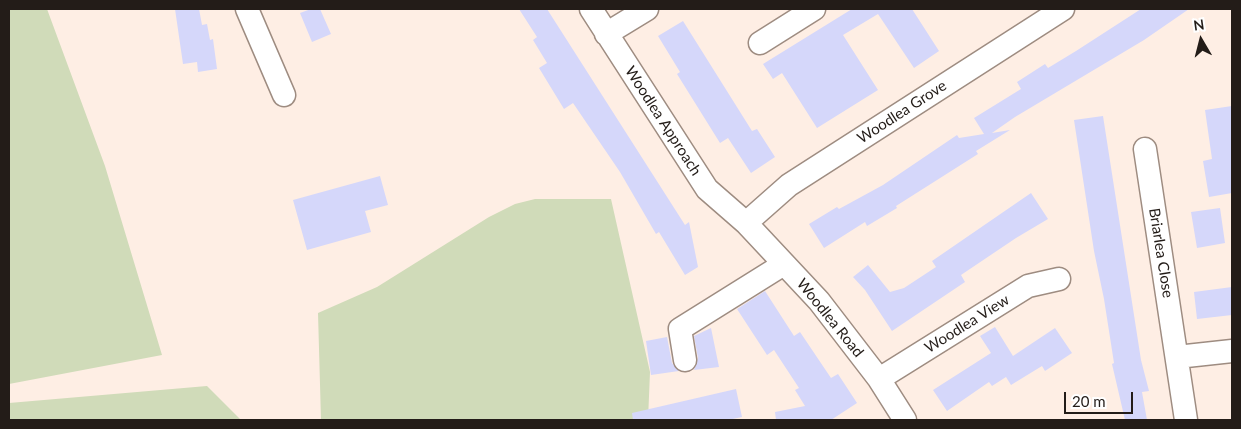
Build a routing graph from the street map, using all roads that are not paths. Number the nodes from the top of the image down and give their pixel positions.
1 (247, 9) edge
2 (592, 9) edge
3 (647, 9) edge
4 (814, 9) edge
5 (1063, 9) edge
6 (606, 34) junction
7 (760, 43) dead end
8 (284, 95) dead end
9 (1145, 149) dead end
10 (746, 223) junction
11 (784, 264) junction
12 (1059, 279) dead end
13 (1232, 351) edge
14 (1177, 357) junction
15 (685, 360) dead end
16 (879, 379) junction
17 (905, 420) edge
18 (1186, 420) edge

1 - 8 street
2 - 6 street, Woodlea Approach
3 - 6 street
4 - 7 street
5 - 10 street, Woodlea Grove
6 - 10 street, Woodlea Approach
9 - 14 street, Briarlea Close
10 - 11 street, Woodlea Road
11 - 15 street
11 - 16 street, Woodlea Road
12 - 16 street, Woodlea View
13 - 14 street
14 - 18 street, Briarlea Close
16 - 17 street, Woodlea Road

